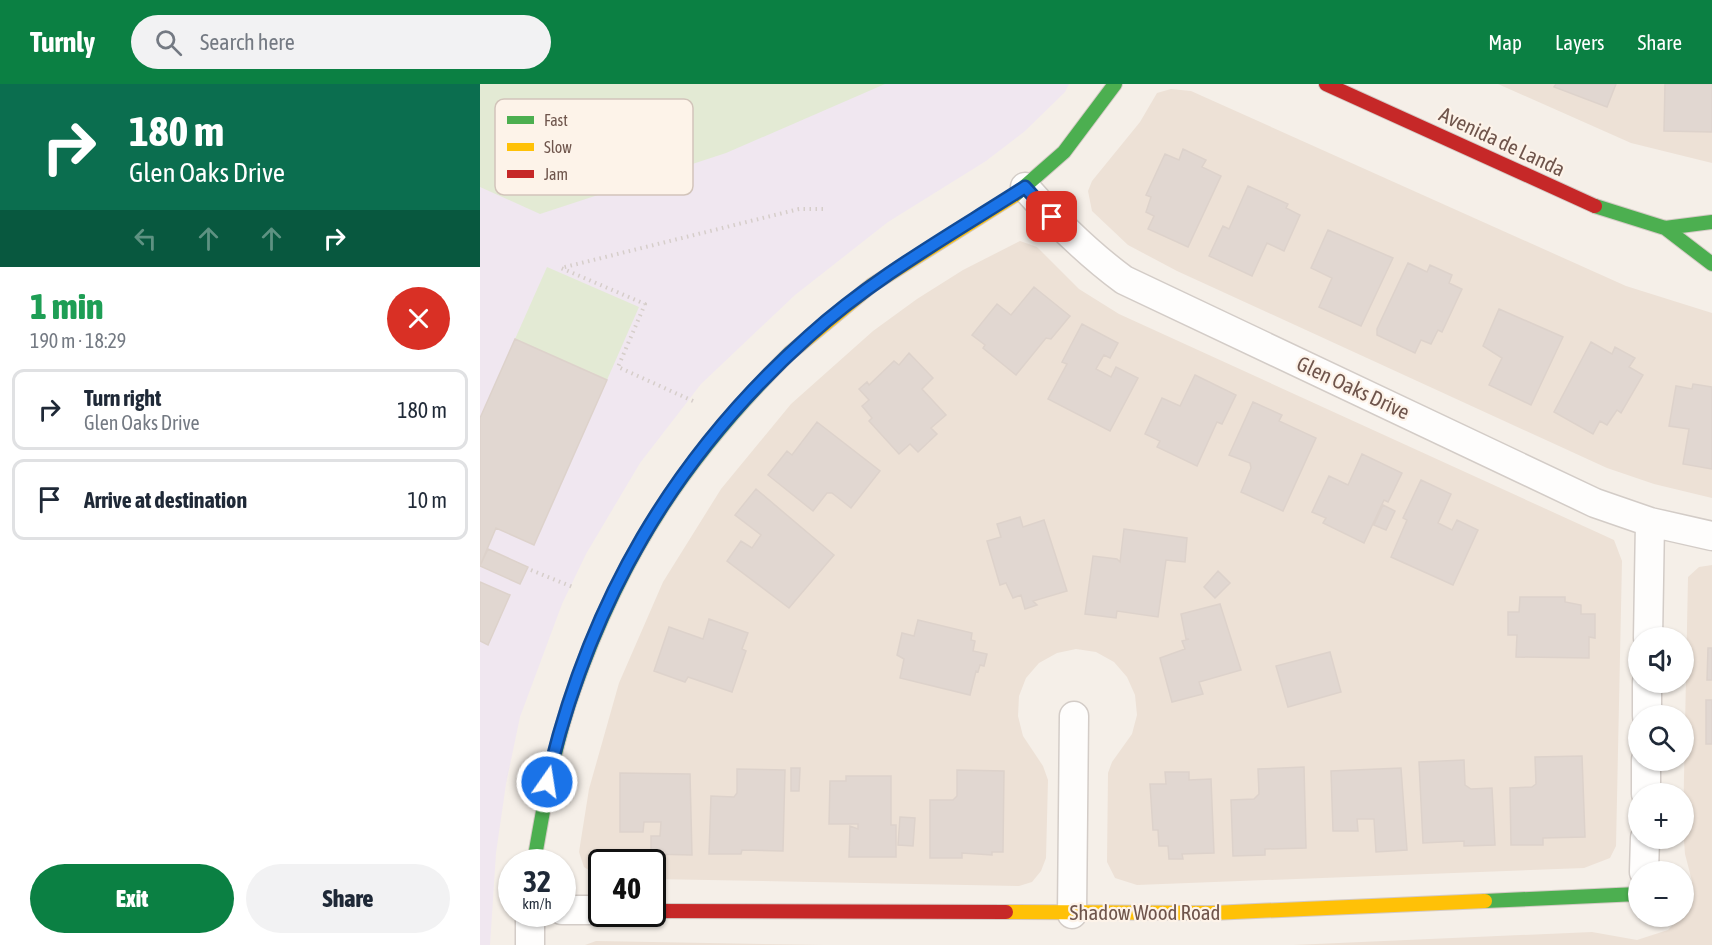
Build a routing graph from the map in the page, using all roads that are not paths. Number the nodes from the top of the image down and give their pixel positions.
1 (1115, 84) edge
2 (1326, 84) edge
3 (1025, 187) junction
4 (1712, 222) edge
5 (1665, 228) junction
6 (1712, 264) edge
7 (1650, 522) junction
8 (1712, 536) edge
9 (1648, 627) edge
10 (1074, 716) dead end
11 (536, 849) edge
12 (1628, 894) edge
13 (666, 911) edge
14 (1072, 914) junction
15 (530, 927) edge
16 (530, 945) edge

1 - 3 street
2 - 5 street, Avenida de Landa
3 - 7 street, Glen Oaks Drive
3 - 11 street
4 - 5 street, Avenida de Landa
5 - 6 street, Avenida de Landa
7 - 8 street, Glen Oaks Drive
7 - 9 street
10 - 14 street
12 - 14 street, Shadow Wood Road
13 - 14 street, Shadow Wood Road
15 - 16 street

